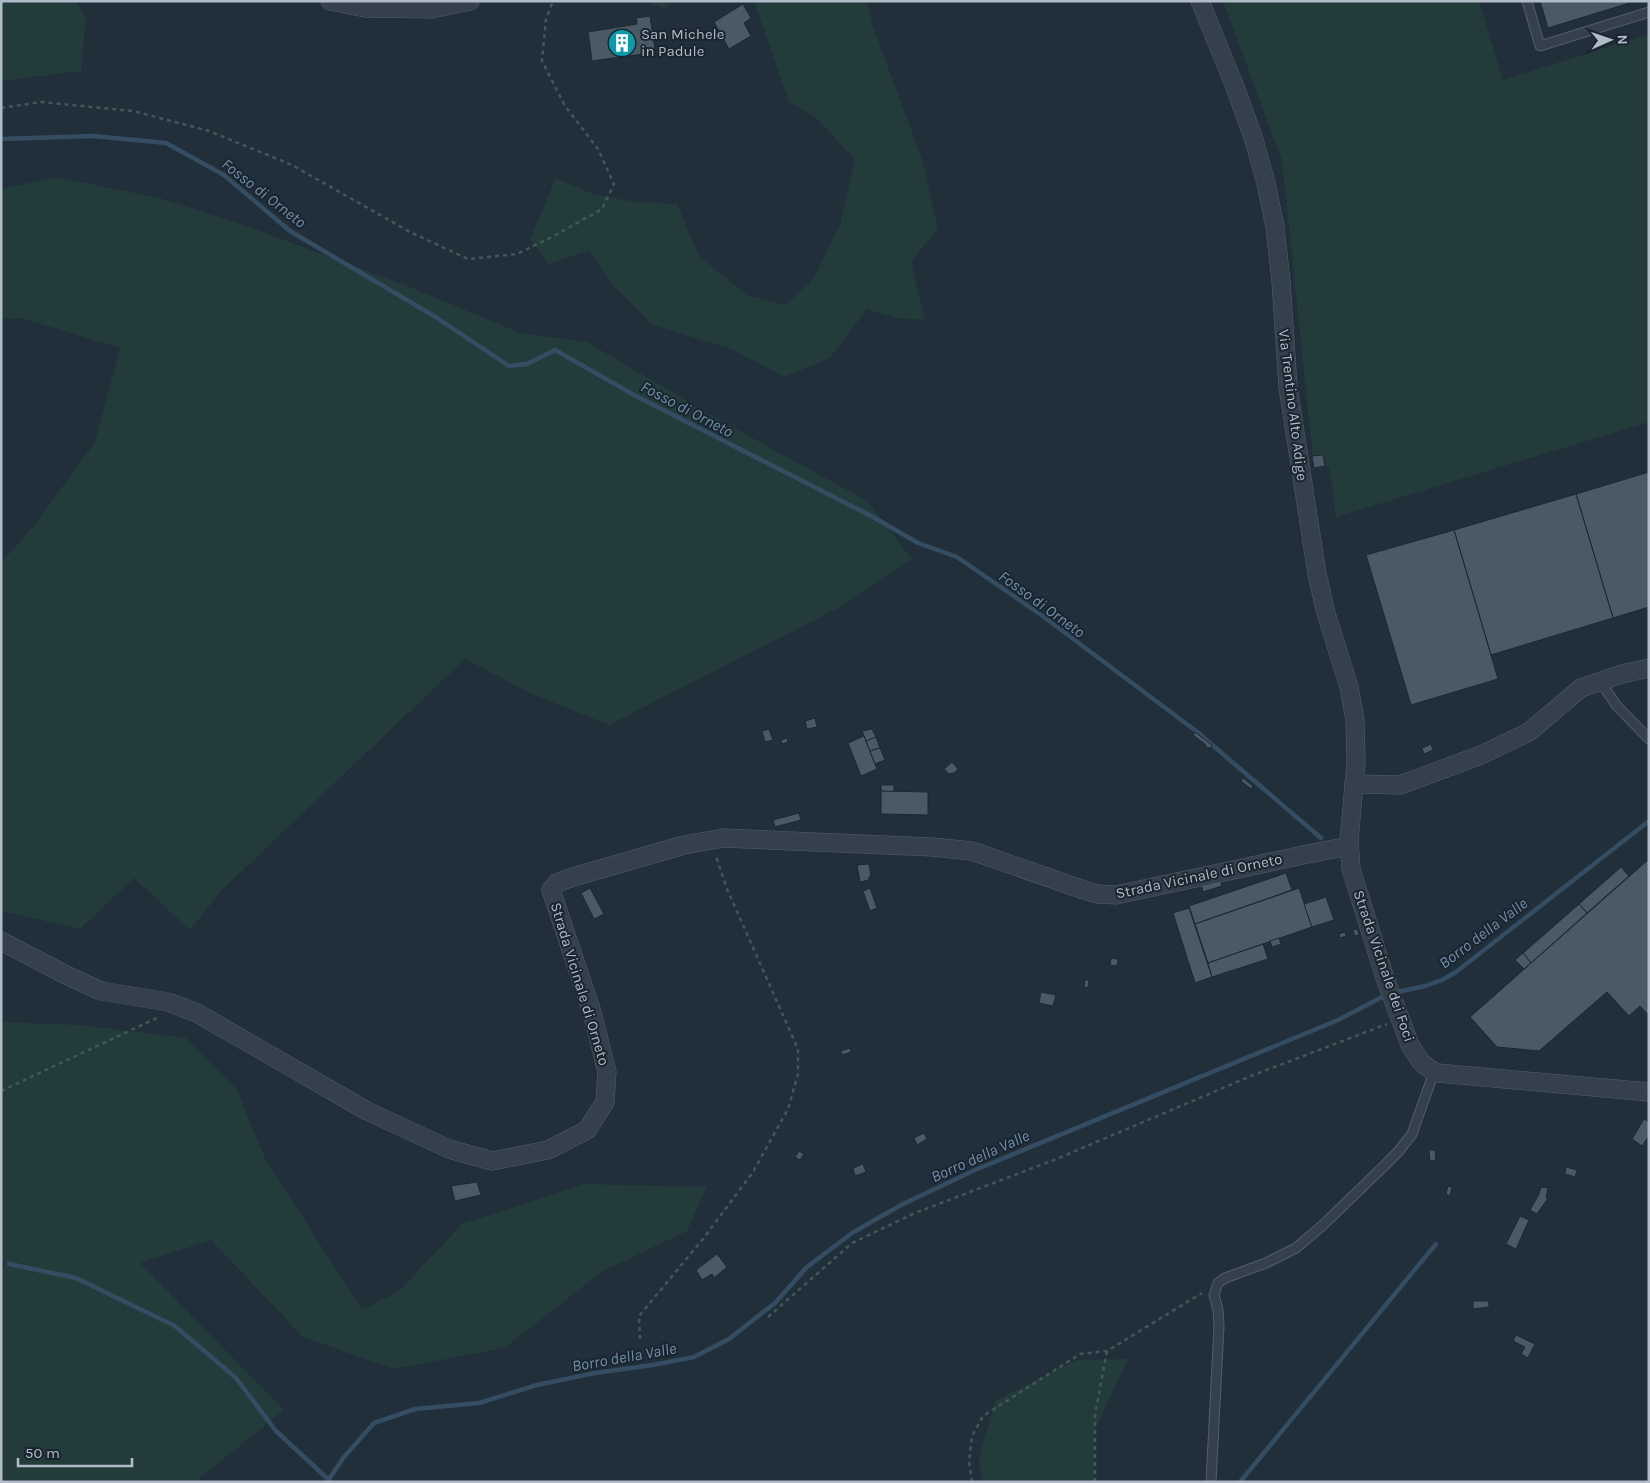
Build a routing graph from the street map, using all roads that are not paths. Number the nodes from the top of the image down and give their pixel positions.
1 (330, 1) edge
2 (470, 1) edge
3 (1200, 1) edge
4 (1527, 1) edge
5 (1649, 12) edge
6 (1649, 668) edge
7 (1600, 681) junction
8 (1649, 740) edge
9 (1354, 784) junction
10 (1349, 846) junction
11 (1, 941) edge
12 (1434, 1072) junction
13 (1649, 1092) edge
14 (1211, 1482) edge

1 - 2 street
3 - 9 street, Via Trentino Alto Adige
4 - 5 lane
6 - 7 street
7 - 8 lane
7 - 9 street
9 - 10 street, Via Trentino Alto Adige
10 - 11 street, Strada Vicinale di Orneto
10 - 12 street, Strada Vicinale dei Foci
12 - 13 street
12 - 14 lane

